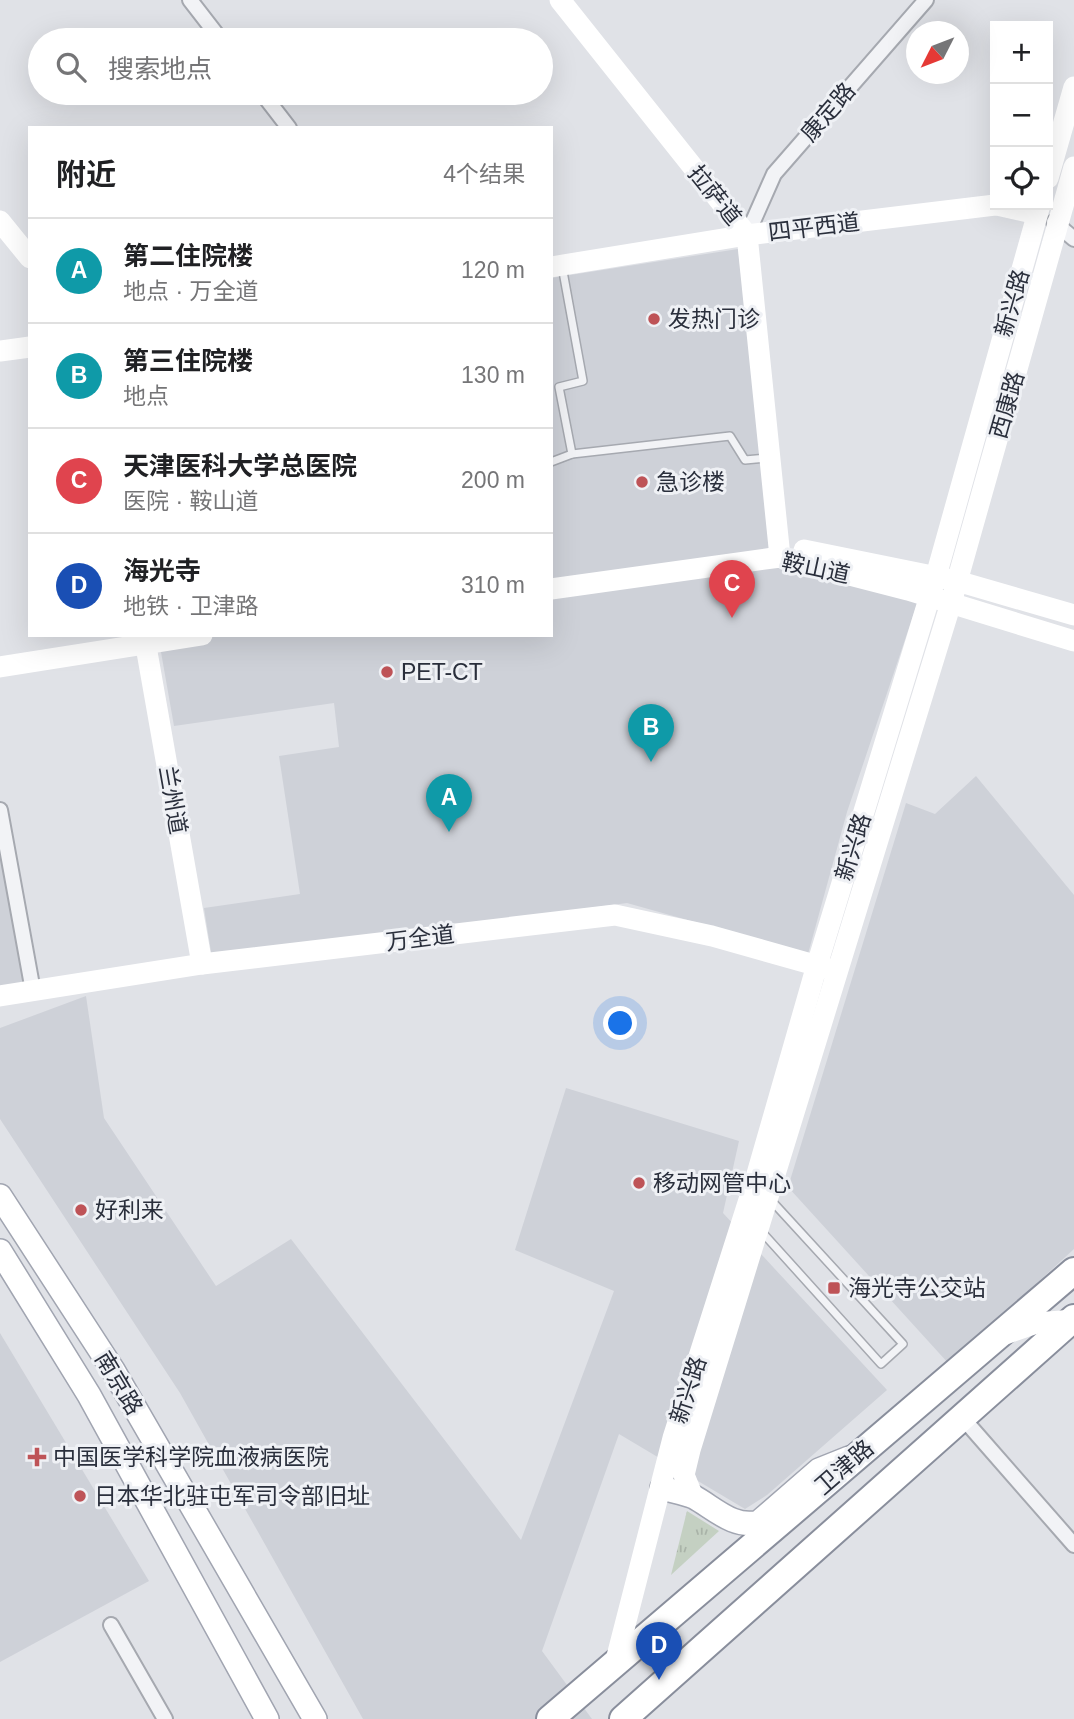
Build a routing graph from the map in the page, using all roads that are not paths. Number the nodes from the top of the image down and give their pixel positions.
1 (190, 0) edge
2 (559, 0) edge
3 (926, 0) edge
4 (212, 28) edge
5 (1074, 87) edge
6 (271, 105) edge
7 (287, 126) edge
8 (1053, 160) edge
9 (1074, 167) edge
10 (990, 206) edge
11 (1039, 210) edge
12 (1040, 210) edge
13 (0, 220) edge
14 (1058, 223) junction
15 (747, 235) junction
16 (1074, 239) edge
17 (28, 255) edge
18 (556, 266) edge
19 (28, 346) edge
20 (0, 351) edge
21 (572, 454) junction
22 (770, 458) junction
23 (553, 461) edge
24 (780, 551) junction
25 (553, 578) edge
26 (957, 581) junction
27 (933, 586) junction
28 (553, 589) edge
29 (951, 603) junction
30 (1074, 615) edge
31 (159, 637) edge
32 (138, 638) edge
33 (1074, 641) edge
34 (0, 653) edge
35 (0, 667) edge
36 (0, 810) edge
37 (202, 964) junction
38 (826, 968) junction
39 (33, 991) junction
40 (0, 996) edge
41 (0, 1196) edge
42 (769, 1199) junction
43 (760, 1230) junction
44 (1, 1254) edge
45 (1066, 1283) edge
46 (1074, 1320) edge
47 (999, 1337) junction
48 (1074, 1349) edge
49 (1021, 1364) junction
50 (961, 1416) junction
51 (861, 1453) junction
52 (662, 1488) junction
53 (693, 1497) junction
54 (1074, 1545) edge
55 (111, 1625) dead end
56 (615, 1664) junction
57 (165, 1719) edge
58 (267, 1719) edge
59 (315, 1719) edge
60 (550, 1719) edge
61 (623, 1719) edge

1 - 4 street
2 - 15 main road, 拉萨道
3 - 15 street, 康定路
5 - 8 main road
6 - 7 street
9 - 14 main road, 西康路
10 - 15 main road, 四平西道
11 - 27 main road, 新兴路
12 - 14 street, 四平西道
13 - 17 main road
14 - 16 street, 四平西道
14 - 26 main road, 西康路
15 - 18 main road, 四平西道
15 - 22 main road, 拉萨道
18 - 21 lane
19 - 20 main road
21 - 22 lane
21 - 23 lane
22 - 24 main road, 拉萨道
24 - 25 main road, 鞍山道
24 - 27 main road, 鞍山道
24 - 28 main road, 鞍山道
26 - 27 main road, 鞍山道
26 - 29 main road, 西康路
26 - 30 main road, 鞍山道
27 - 29 main road, 鞍山道
27 - 38 main road, 新兴路
29 - 33 main road, 鞍山道
29 - 38 main road, 西康路
31 - 32 main road
32 - 34 main road
32 - 35 main road
32 - 37 main road, 兰州道
36 - 39 street
37 - 38 main road, 万全道
37 - 39 main road, 万全道
38 - 42 main road
38 - 52 main road, 新兴路
39 - 40 main road, 万全道
41 - 59 main road, 南京路
42 - 43 main road
42 - 43 lane
43 - 53 main road
44 - 58 main road, 南京路
45 - 46 main road
45 - 47 highway, 卫津路
46 - 47 main road
46 - 49 highway, 卫津路
47 - 51 highway, 卫津路
48 - 49 highway
49 - 50 highway, 卫津路
50 - 54 street
50 - 61 highway, 卫津路
51 - 53 main road
51 - 56 highway, 卫津路
52 - 53 main road
52 - 56 main road
55 - 57 street
56 - 60 highway, 卫津路

